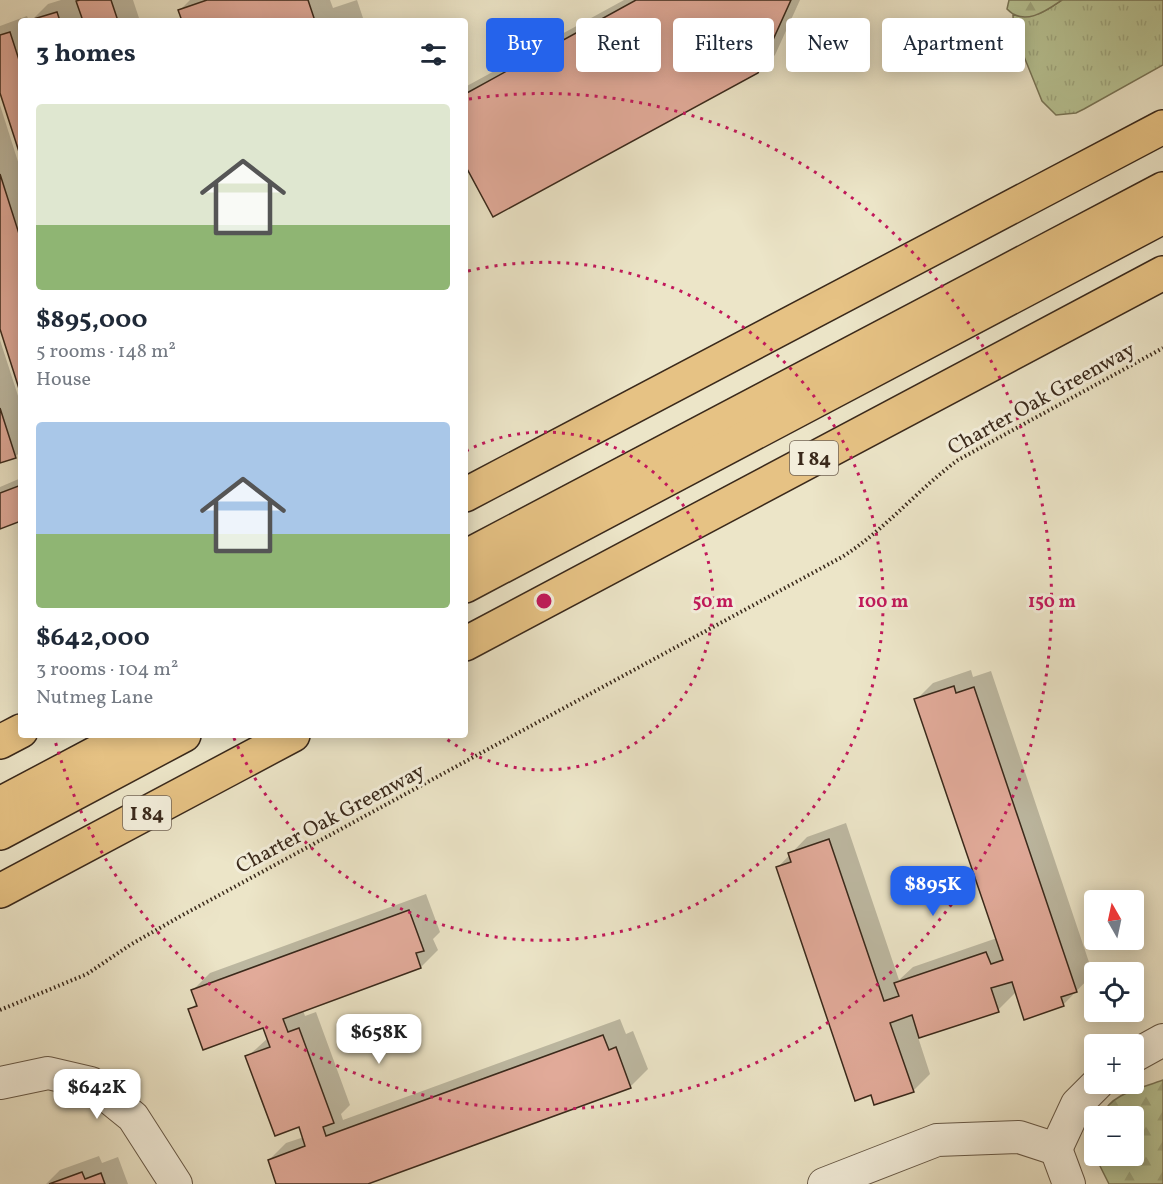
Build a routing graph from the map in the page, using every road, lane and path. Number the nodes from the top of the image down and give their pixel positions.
1 (1163, 127) edge
2 (1163, 189) edge
3 (1163, 217) edge
4 (1163, 273) edge
5 (1163, 348) edge
6 (468, 493) edge
7 (468, 555) edge
8 (468, 583) edge
9 (468, 642) edge
10 (18, 733) edge
11 (124, 738) edge
12 (178, 738) edge
13 (287, 738) edge
14 (0, 742) edge
15 (0, 804) edge
16 (0, 832) edge
17 (0, 891) edge
18 (0, 1010) edge
19 (1163, 1040) edge
20 (1144, 1050) edge
21 (0, 1083) edge
22 (1087, 1094) edge
23 (1056, 1149) junction
24 (176, 1184) edge
25 (824, 1184) edge
26 (1069, 1184) edge

1 - 6 highway
2 - 7 highway
3 - 8 highway
4 - 9 highway, I 84
5 - 18 path, Charter Oak Greenway
10 - 14 highway
11 - 15 highway
12 - 16 highway
13 - 17 highway, I 84
19 - 20 street
21 - 24 street
22 - 23 street
23 - 25 street
23 - 26 street

